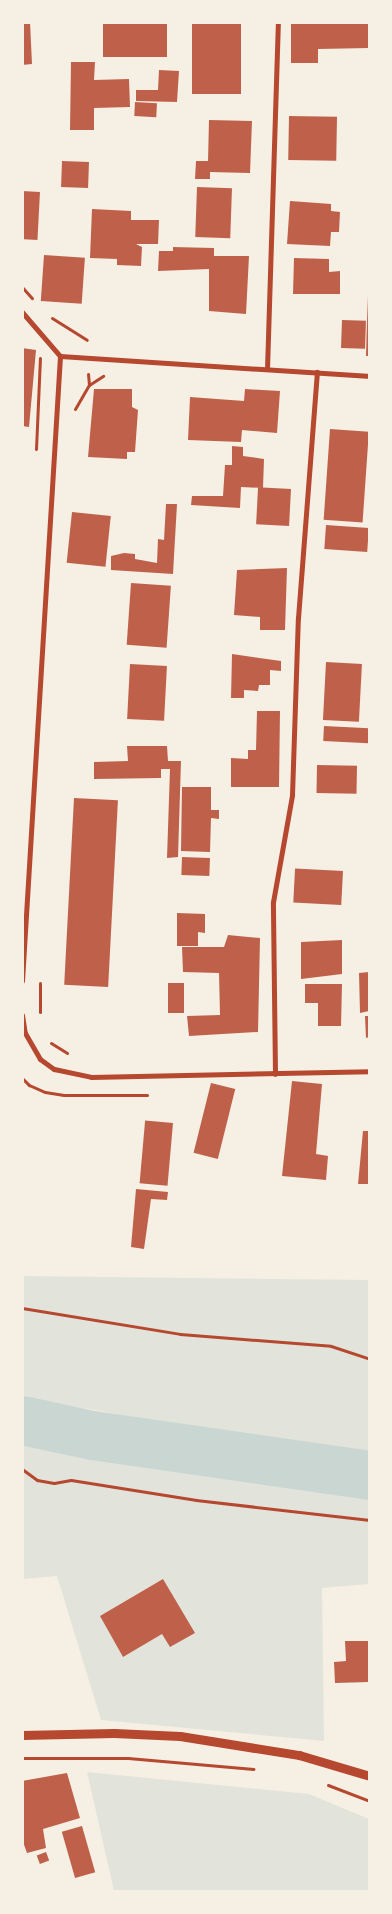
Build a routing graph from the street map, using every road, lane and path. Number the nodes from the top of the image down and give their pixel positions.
1 (278, 22) edge
2 (22, 287) edge
3 (39, 305) dead end
4 (45, 311) dead end
5 (22, 312) edge
6 (38, 350) dead end
7 (60, 356) junction
8 (88, 358) junction
9 (267, 369) junction
10 (317, 372) junction
11 (370, 376) edge
12 (72, 418) dead end
13 (35, 457) dead end
14 (40, 978) dead end
15 (22, 981) edge
16 (22, 1015) edge
17 (40, 1018) dead end
18 (49, 1041) dead end
19 (76, 1057) dead end
20 (370, 1071) edge
21 (275, 1074) junction
22 (22, 1308) edge
23 (370, 1359) edge
24 (22, 1469) edge
25 (370, 1520) edge
26 (22, 1735) edge
27 (22, 1758) edge
28 (264, 1770) dead end
29 (370, 1776) edge
30 (326, 1784) dead end
31 (370, 1801) edge

1 - 9 street
2 - 3 path
4 - 8 path
5 - 7 street
6 - 13 path
7 - 8 street
7 - 15 street
8 - 9 street
8 - 12 path
9 - 10 street
10 - 11 street
10 - 21 street
14 - 17 path
16 - 21 street
18 - 19 path
20 - 21 street
22 - 23 path
24 - 25 path
26 - 29 street
27 - 28 path
30 - 31 path

